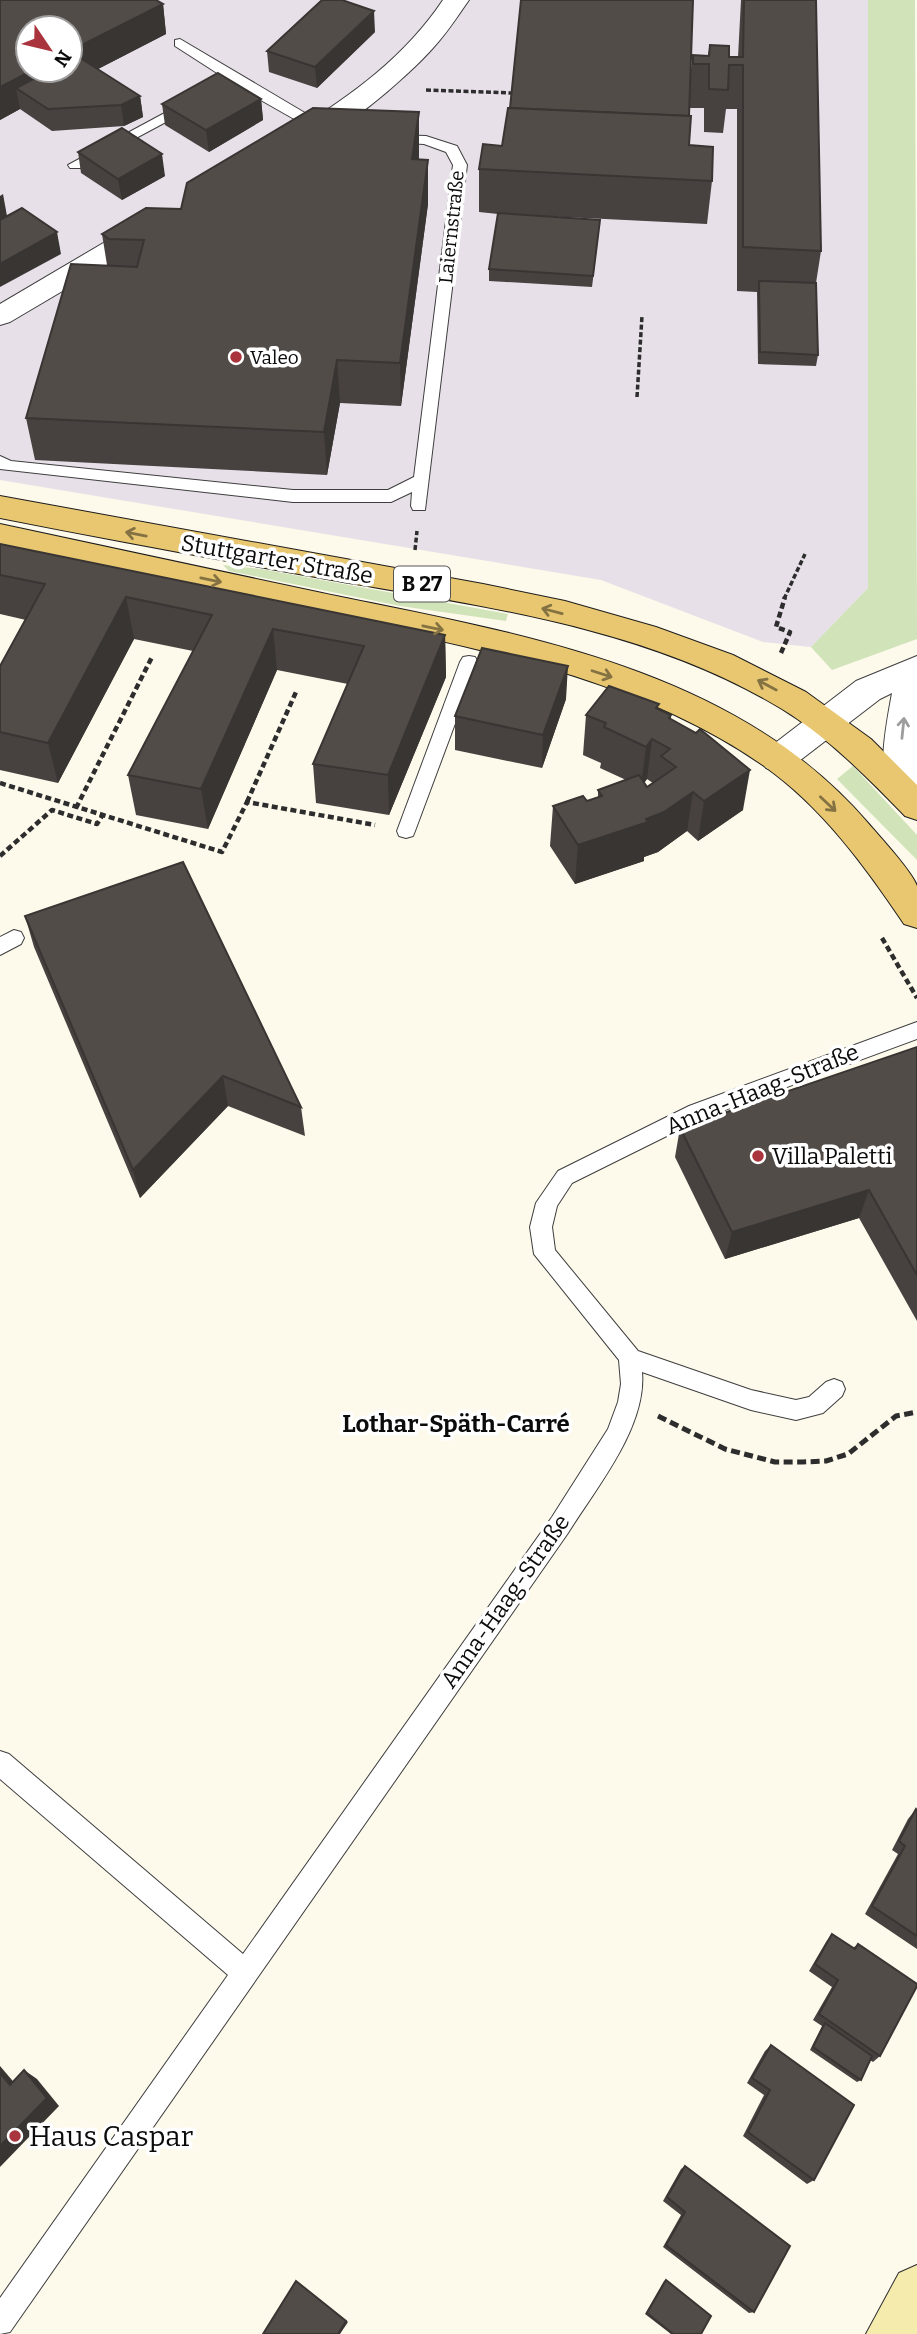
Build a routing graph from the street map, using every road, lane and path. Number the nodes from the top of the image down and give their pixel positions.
1 (456, 0) edge
2 (180, 43) dead end
3 (385, 80) junction
4 (512, 93) edge
5 (199, 98) edge
6 (329, 131) junction
7 (373, 138) edge
8 (283, 149) edge
9 (75, 164) dead end
10 (177, 212) edge
11 (0, 316) edge
12 (642, 316) dead end
13 (637, 397) dead end
14 (0, 462) edge
15 (422, 481) junction
16 (419, 506) joint
17 (0, 507) edge
18 (0, 535) edge
19 (426, 554) dead end
20 (805, 554) dead end
21 (152, 657) dead end
22 (779, 657) dead end
23 (469, 662) dead end
24 (915, 669) edge
25 (296, 692) dead end
26 (825, 720) junction
27 (778, 759) junction
28 (0, 783) edge
29 (910, 798) edge
30 (247, 802) junction
31 (76, 808) junction
32 (102, 816) junction
33 (397, 829) joint
34 (0, 856) edge
35 (917, 914) edge
36 (917, 1030) edge
37 (630, 1358) junction
38 (834, 1389) dead end
39 (0, 1763) edge
40 (246, 1973) junction
41 (917, 2291) edge
42 (0, 2322) edge
43 (892, 2334) edge

1 - 3 street
2 - 6 lane
3 - 4 path
3 - 6 street
5 - 9 lane
6 - 8 street
7 - 15 lane, Laiernstraße
10 - 11 street
12 - 13 path
14 - 15 lane
15 - 16 lane, Laiernstraße
16 - 19 path
26 -> 17 main road, Stuttgarter Straße / B 27
18 -> 27 main road, Stuttgarter Straße / B 27
20 - 22 path
21 - 31 path
23 - 33 lane
24 - 26 street, Stuttgarter Straße
29 -> 24 street, Stuttgarter Straße
25 - 30 path
26 - 27 street, Stuttgarter Straße
26 - 29 main road, Stuttgarter Straße / B 27
27 -> 35 main road, Stuttgarter Straße / B 27
28 - 31 path
30 - 32 path
30 - 33 path
31 - 32 path
32 - 34 path
36 - 37 lane, Anna-Haag-Straße
37 - 38 lane
37 - 40 lane, Anna-Haag-Straße
39 - 40 lane
40 - 42 lane, Anna-Haag-Straße
41 - 43 main road

